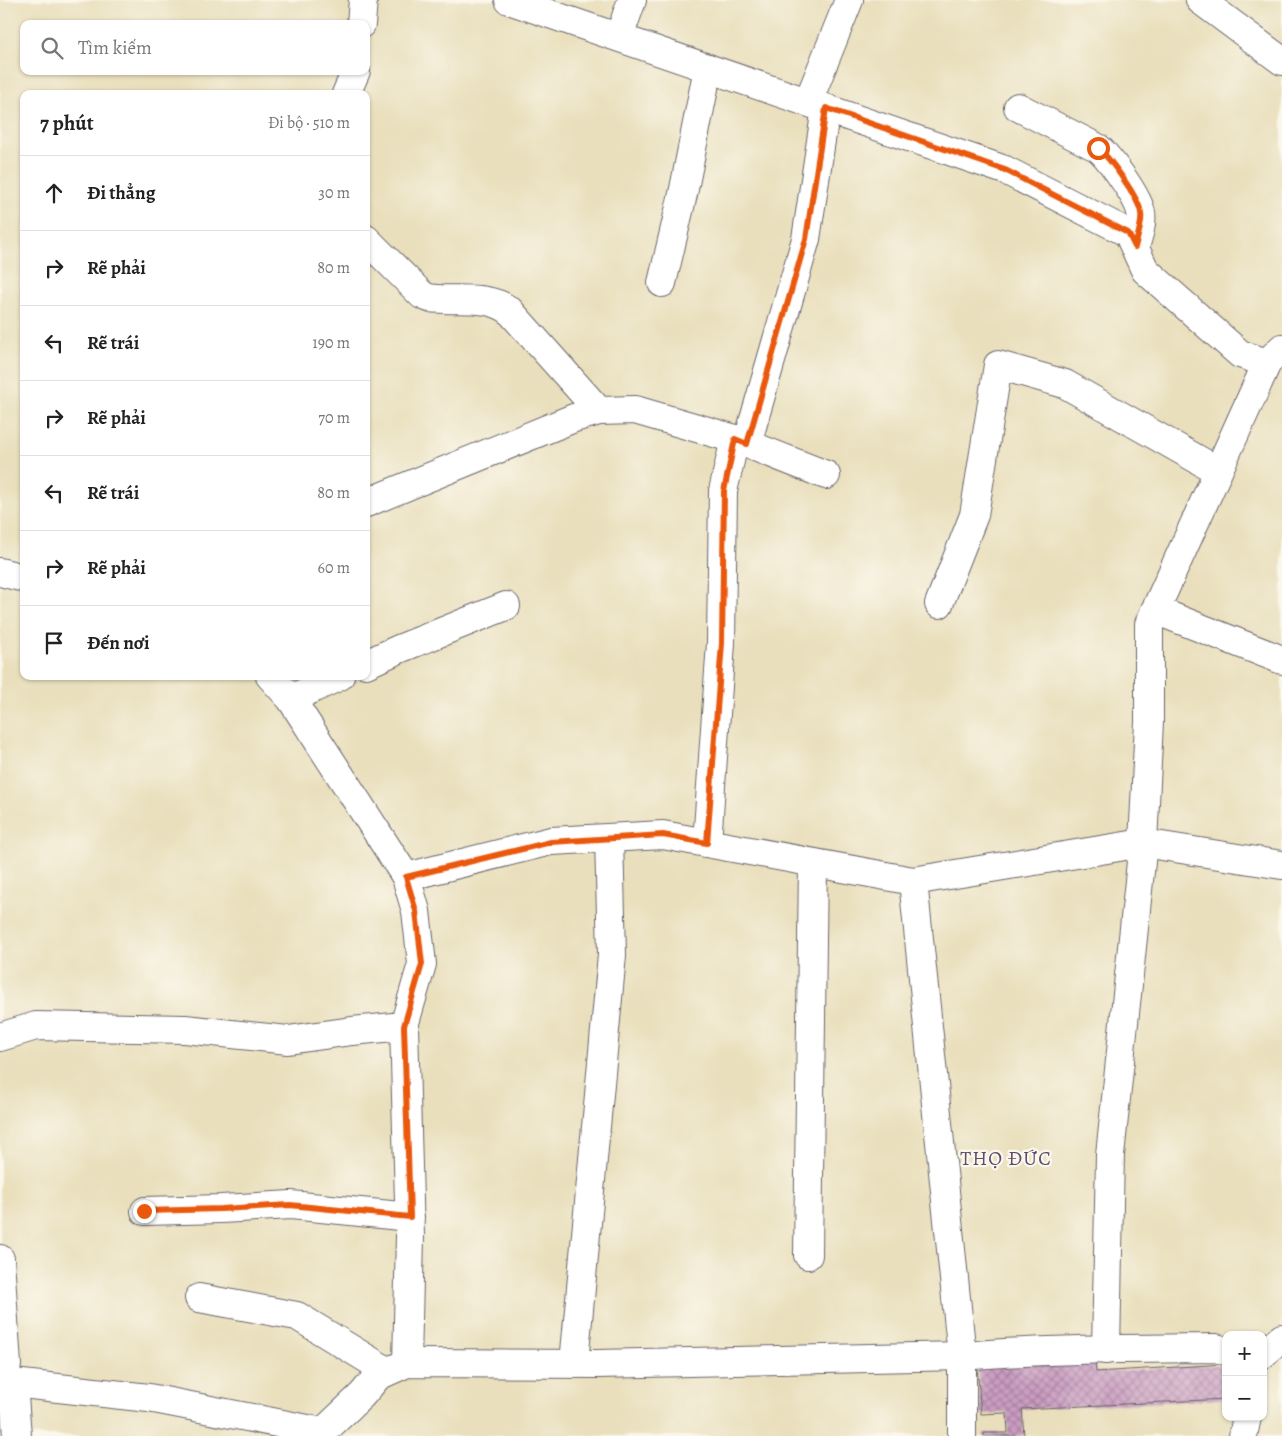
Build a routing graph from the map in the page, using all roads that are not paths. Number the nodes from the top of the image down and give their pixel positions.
1 (363, 0) edge
2 (509, 0) edge
3 (632, 0) edge
4 (849, 0) edge
5 (1200, 0) edge
6 (360, 20) edge
7 (618, 37) junction
8 (1282, 60) edge
9 (708, 68) junction
10 (354, 75) edge
11 (348, 90) edge
12 (817, 105) junction
13 (1018, 107) dead end
14 (370, 244) edge
15 (1135, 247) junction
16 (662, 283) dead end
17 (1276, 357) edge
18 (599, 411) junction
19 (741, 442) junction
20 (1218, 471) junction
21 (826, 476) dead end
22 (370, 500) edge
23 (0, 572) edge
24 (20, 577) edge
25 (939, 604) dead end
26 (506, 606) dead end
27 (1155, 610) junction
28 (1282, 660) edge
29 (370, 662) edge
30 (274, 680) edge
31 (331, 680) edge
32 (291, 698) junction
33 (609, 838) junction
34 (707, 843) junction
35 (1142, 843) junction
36 (813, 863) junction
37 (1282, 865) edge
38 (406, 877) junction
39 (913, 881) junction
40 (404, 1026) junction
41 (0, 1037) edge
42 (144, 1211) dead end
43 (410, 1217) junction
44 (808, 1255) dead end
45 (0, 1259) edge
46 (199, 1298) dead end
47 (1282, 1338) edge
48 (1222, 1349) edge
49 (1106, 1350) junction
50 (1267, 1351) edge
51 (962, 1356) junction
52 (574, 1363) junction
53 (397, 1367) junction
54 (4, 1387) edge
55 (1247, 1421) edge
56 (322, 1434) edge
57 (17, 1436) edge
58 (962, 1436) edge
59 (1243, 1436) edge

1 - 6 street
2 - 7 street
3 - 7 street
4 - 12 street
5 - 8 street
7 - 9 street
9 - 12 street
9 - 16 street
10 - 11 street
12 - 15 street
12 - 19 street
13 - 15 street
14 - 18 street
15 - 17 street
17 - 20 street
18 - 19 street
18 - 22 street
19 - 21 street
19 - 34 street
20 - 25 street
20 - 27 street
23 - 24 street
26 - 29 street
27 - 28 street
27 - 35 street
30 - 32 street
31 - 32 street
32 - 38 street
33 - 34 street
33 - 38 street
33 - 52 street
34 - 36 street
35 - 37 street
35 - 39 street
35 - 49 street
36 - 39 street
36 - 44 street
38 - 40 street
39 - 51 street
40 - 41 street
40 - 43 street
42 - 43 street
43 - 53 street
45 - 54 street
46 - 53 street
47 - 50 street
48 - 49 street
49 - 51 street
51 - 52 street
51 - 58 street
52 - 53 street
53 - 56 street
54 - 56 street
54 - 57 street
55 - 59 street

